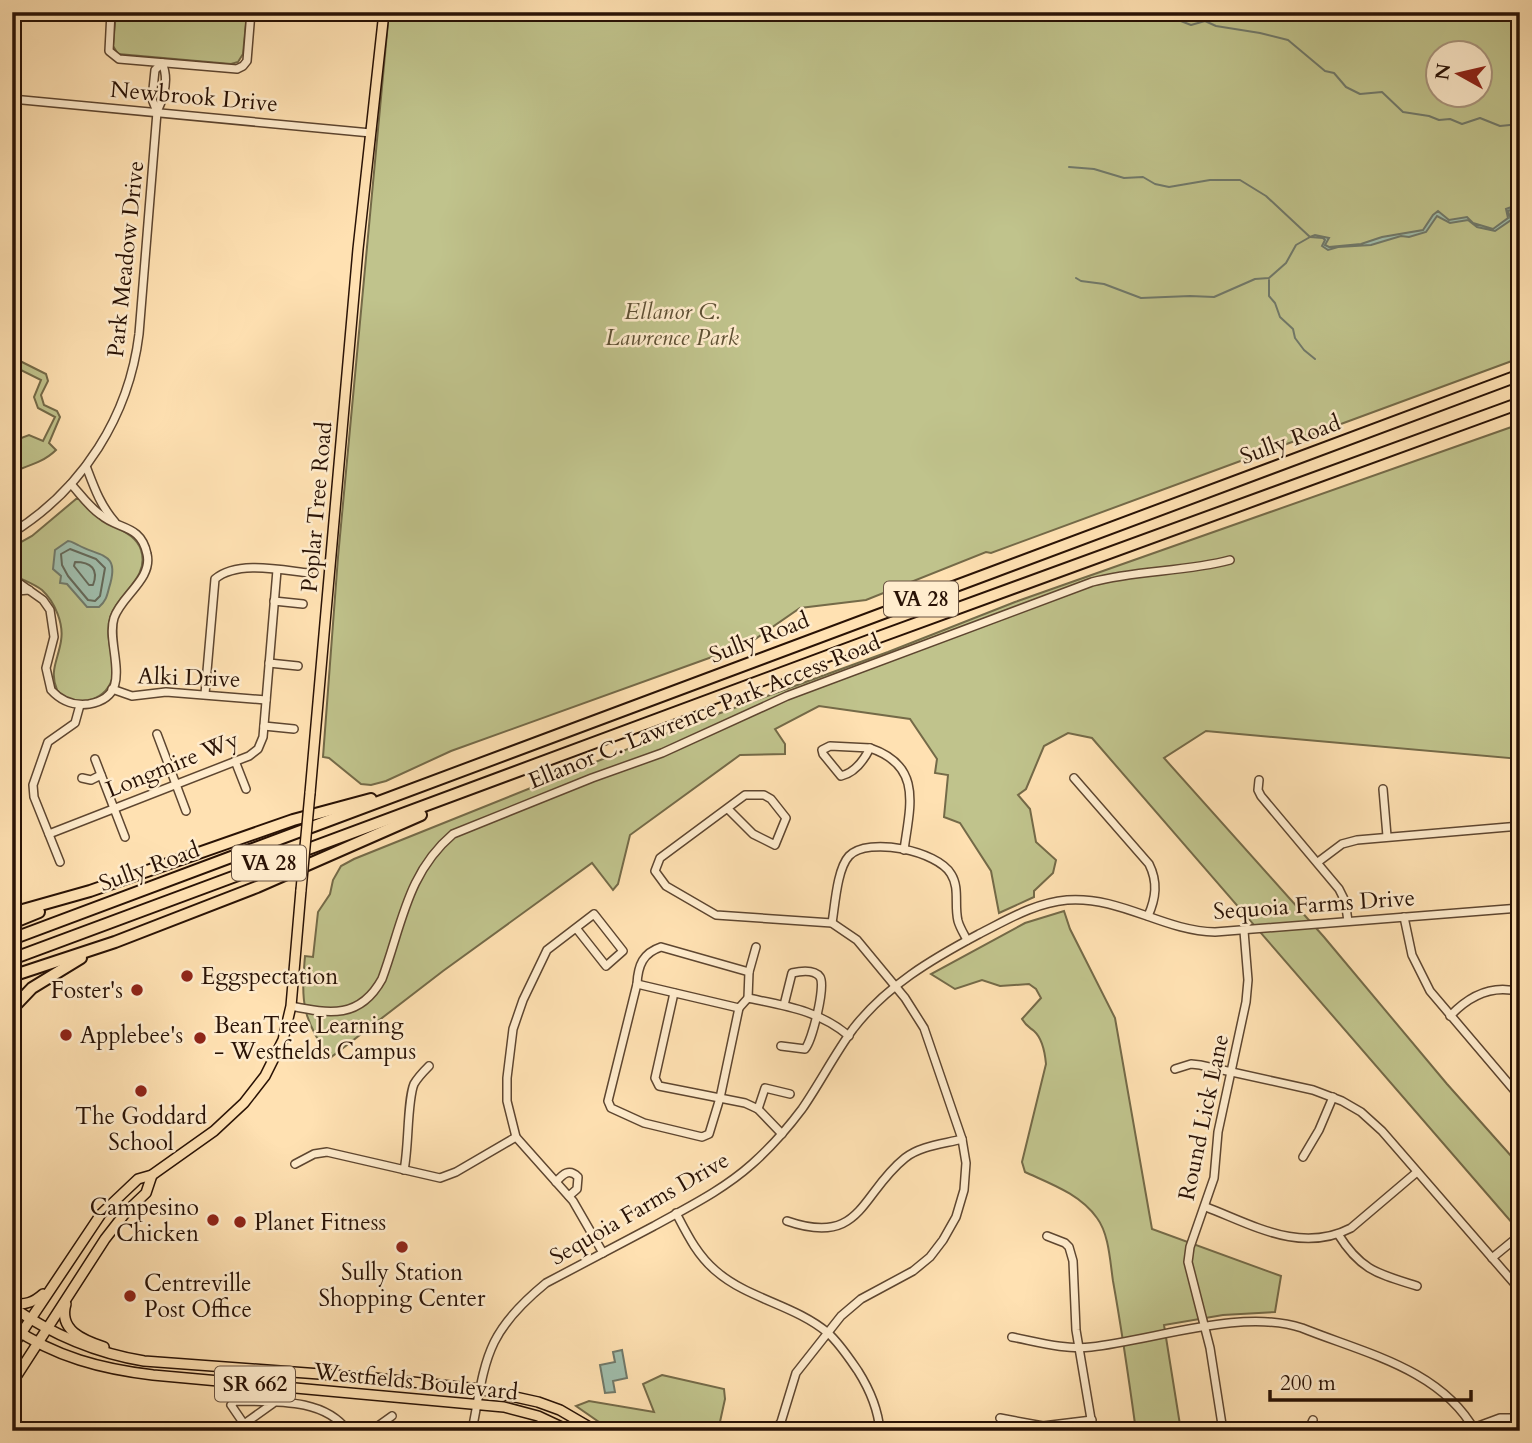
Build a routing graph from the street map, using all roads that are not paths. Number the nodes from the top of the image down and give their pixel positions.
1 (111, 12) edge
2 (251, 12) edge
3 (384, 12) edge
4 (162, 63) junction
5 (12, 99) edge
6 (158, 112) junction
7 (371, 133) junction
8 (1520, 375) edge
9 (1520, 402) edge
10 (86, 466) junction
11 (71, 484) junction
12 (116, 522) junction
13 (12, 533) edge
14 (1230, 560) dead end
15 (277, 569) junction
16 (308, 573) dead end
17 (12, 578) edge
18 (12, 589) edge
19 (29, 590) junction
20 (274, 601) junction
21 (303, 604) dead end
22 (269, 663) junction
23 (298, 666) dead end
24 (112, 689) junction
25 (205, 694) junction
26 (266, 700) junction
27 (80, 705) junction
28 (264, 726) junction
29 (294, 729) dead end
30 (157, 734) dead end
31 (870, 748) junction
32 (95, 759) dead end
33 (235, 761) junction
34 (474, 767) junction
35 (527, 770) junction
36 (101, 775) junction
37 (82, 778) dead end
38 (1074, 778) dead end
39 (1259, 780) dead end
40 (176, 784) junction
41 (246, 789) dead end
42 (1383, 789) dead end
43 (114, 809) junction
44 (728, 809) junction
45 (186, 811) dead end
46 (1520, 826) edge
47 (49, 834) junction
48 (1387, 836) junction
49 (125, 837) dead end
50 (904, 850) junction
51 (60, 862) dead end
52 (1318, 862) junction
53 (90, 891) junction
54 (1520, 908) edge
55 (12, 913) edge
56 (1147, 916) junction
57 (1404, 917) junction
58 (1348, 921) junction
59 (12, 923) edge
60 (832, 923) junction
61 (576, 928) junction
62 (1244, 931) junction
63 (12, 939) edge
64 (967, 940) junction
65 (115, 942) junction
66 (756, 947) dead end
67 (12, 959) edge
68 (750, 972) junction
69 (12, 976) edge
70 (637, 984) junction
71 (895, 987) junction
72 (1520, 992) edge
73 (674, 993) junction
74 (748, 998) junction
75 (784, 1005) junction
76 (292, 1006) junction
77 (739, 1008) junction
78 (12, 1009) edge
79 (817, 1014) junction
80 (1450, 1016) junction
81 (849, 1036) junction
82 (781, 1046) dead end
83 (429, 1066) dead end
84 (1175, 1069) dead end
85 (1231, 1072) junction
86 (790, 1094) dead end
87 (1333, 1097) junction
88 (1520, 1097) edge
89 (720, 1098) junction
90 (758, 1108) junction
91 (782, 1134) junction
92 (516, 1137) junction
93 (962, 1139) junction
94 (1303, 1157) dead end
95 (295, 1164) dead end
96 (404, 1170) junction
97 (1417, 1172) junction
98 (152, 1175) junction
99 (556, 1182) junction
100 (569, 1196) junction
101 (1206, 1207) junction
102 (676, 1213) junction
103 (787, 1221) dead end
104 (1338, 1234) junction
105 (1520, 1235) edge
106 (1047, 1236) dead end
107 (603, 1253) junction
108 (1492, 1258) junction
109 (52, 1286) junction
110 (1417, 1286) dead end
111 (1520, 1290) edge
112 (70, 1293) junction
113 (12, 1305) edge
114 (30, 1318) junction
115 (12, 1327) edge
116 (46, 1328) junction
117 (1205, 1328) junction
118 (21, 1333) junction
119 (827, 1333) junction
120 (1012, 1337) dead end
121 (38, 1343) junction
122 (12, 1347) edge
123 (1079, 1348) junction
124 (127, 1358) junction
125 (12, 1383) edge
126 (479, 1389) junction
127 (275, 1402) junction
128 (477, 1404) junction
129 (392, 1416) dead end
130 (1000, 1418) dead end
131 (1520, 1418) edge
132 (1091, 1420) junction
133 (1313, 1420) dead end
134 (1474, 1429) edge
135 (348, 1431) edge
136 (371, 1431) edge
137 (472, 1431) edge
138 (570, 1431) edge
139 (596, 1431) edge
140 (774, 1431) edge
141 (880, 1431) edge
142 (1093, 1431) edge
143 (1223, 1431) edge
144 (1308, 1431) edge

1 - 4 street
2 - 4 street
3 - 7 main road, Poplar Tree Road
4 - 6 street, Park Meadow Drive
5 - 6 street, Newbrook Drive
6 - 7 street, Newbrook Drive
6 - 10 street, Park Meadow Drive
7 - 76 main road, Poplar Tree Road, bridge
8 - 34 highway, Sully Road / VA 28
9 - 35 highway, Sully Road / VA 28
10 - 11 street, Park Meadow Drive
10 - 12 street
11 - 12 street
11 - 13 street, Park Meadow Drive
12 - 24 street
14 - 76 street, Ellanor C. Lawrence Park Access Road
15 - 16 street
15 - 20 street, Longmire Wy
15 - 25 street
17 - 19 street
18 - 19 street
19 - 27 street
20 - 21 street
20 - 22 street, Longmire Wy
22 - 23 street
22 - 26 street, Longmire Wy
24 - 25 street, Alki Drive
24 - 27 street
25 - 26 street, Alki Drive
26 - 28 street, Longmire Wy
27 - 47 street
28 - 29 street
28 - 33 street, Longmire Wy
30 - 40 street
31 - 31 street
31 - 50 street
32 - 36 street
33 - 40 street, Longmire Wy
33 - 41 street
34 - 53 highway
34 - 63 highway, Sully Road / VA 28
35 - 65 highway
35 - 67 highway, Sully Road / VA 28
36 - 37 street
36 - 43 street
38 - 56 street
39 - 52 street
40 - 43 street, Longmire Wy
40 - 45 street
42 - 48 street
43 - 47 street, Longmire Wy
43 - 49 street
44 - 44 street
44 - 60 street
46 - 48 street
47 - 51 street
48 - 52 street
50 - 60 street
50 - 64 street
52 - 58 street
53 - 55 highway
53 - 59 highway
54 - 57 street, Sequoia Farms Drive
56 - 62 street, Sequoia Farms Drive
56 - 64 street, Sequoia Farms Drive
57 - 58 street, Sequoia Farms Drive
57 - 80 street
58 - 62 street, Sequoia Farms Drive
60 - 71 street
61 - 61 street
61 - 92 street
62 - 85 street, Round Lick Lane
64 - 71 street, Sequoia Farms Drive
65 - 69 highway
65 - 78 highway
66 - 68 street
68 - 70 street
68 - 74 street
70 - 73 street
70 - 89 street
71 - 81 street, Sequoia Farms Drive
71 - 93 street
72 - 80 street
73 - 77 street
73 - 89 street
74 - 75 street
74 - 77 street
75 - 79 street
75 - 79 street
76 - 98 main road, Poplar Tree Road
77 - 89 street
79 - 81 street
79 - 82 street
80 - 88 street
81 - 91 street, Sequoia Farms Drive
83 - 96 street
84 - 85 street
85 - 87 street
85 - 101 street, Round Lick Lane
86 - 90 street
87 - 94 street
87 - 97 street
89 - 90 street
90 - 91 street
91 - 102 street, Sequoia Farms Drive
92 - 96 street
92 - 99 street
93 - 103 street
93 - 119 street
95 - 96 street
97 - 104 street
97 - 108 street
98 - 109 main road, Poplar Tree Road
98 - 112 main road
99 - 100 street
99 - 100 street
100 - 107 street
101 - 104 street
101 - 117 street, Round Lick Lane
102 - 107 street, Sequoia Farms Drive
102 - 119 street
104 - 110 street
105 - 108 street
106 - 123 street
107 - 126 street, Sequoia Farms Drive
108 - 111 street
109 - 113 main road
109 - 114 main road, Poplar Tree Road
112 - 116 main road
112 - 124 main road
113 - 114 main road, Westfields Boulevard / SR 662
114 - 116 main road, Westfields Boulevard / SR 662
114 - 118 main road, Poplar Tree Road
115 - 118 main road, Westfields Boulevard / SR 662
116 - 121 main road
116 - 124 main road, Westfields Boulevard / SR 662
117 - 123 street
117 - 134 street
117 - 143 street, Round Lick Lane
118 - 121 main road, Westfields Boulevard / SR 662
118 - 122 main road, Poplar Tree Road
119 - 140 street
119 - 141 street
120 - 123 street
121 - 125 main road
121 - 128 main road, Westfields Boulevard / SR 662
123 - 132 street
124 - 126 main road, Westfields Boulevard / SR 662
126 - 128 street, Sequoia Farms Drive
126 - 139 main road, Westfields Boulevard / SR 662
127 - 127 street
127 - 135 street
128 - 137 street, Sequoia Farms Drive
128 - 138 main road, Westfields Boulevard / SR 662
129 - 136 street
130 - 132 street
131 - 134 street
132 - 142 street
133 - 144 street

